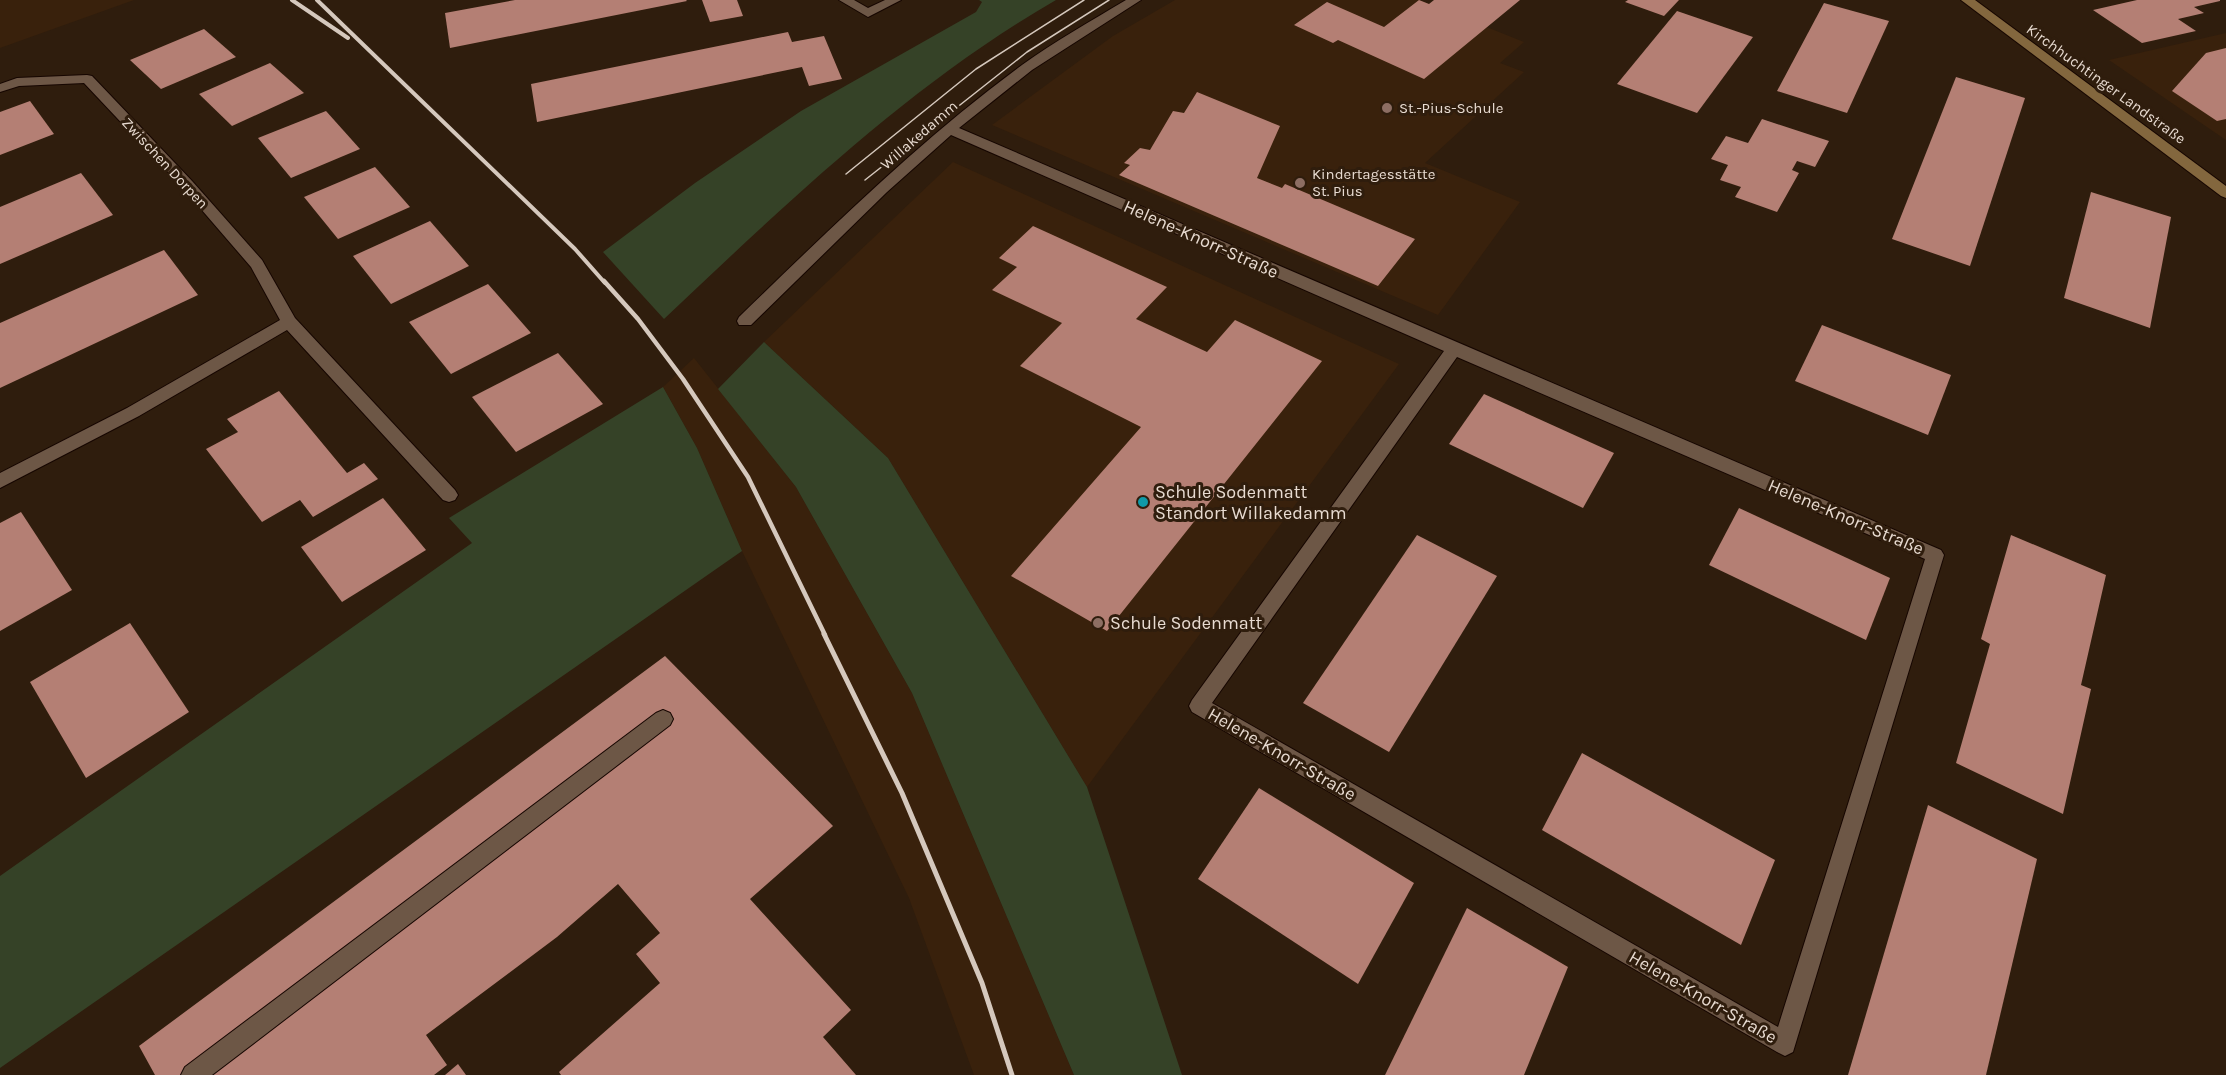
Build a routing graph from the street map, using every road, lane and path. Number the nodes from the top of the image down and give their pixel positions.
1 (845, 0) edge
2 (895, 0) edge
3 (1135, 0) edge
4 (1967, 0) edge
5 (0, 88) edge
6 (949, 129) junction
7 (2226, 193) edge
8 (745, 321) dead end
9 (289, 322) junction
10 (1454, 349) junction
11 (0, 481) edge
12 (449, 495) dead end
13 (663, 719) dead end
14 (193, 1075) edge

1 - 2 street
3 - 6 street, Willakedamm
4 - 7 main road, Kirchhuchtinger Landstraße
5 - 9 street, Zwischen Dorpen
6 - 8 street, Willakedamm
6 - 10 street, Helene-Knorr-Straße
9 - 11 street
9 - 12 street, Zwischen Dorpen
10 - 10 street, Helene-Knorr-Straße
13 - 14 street

